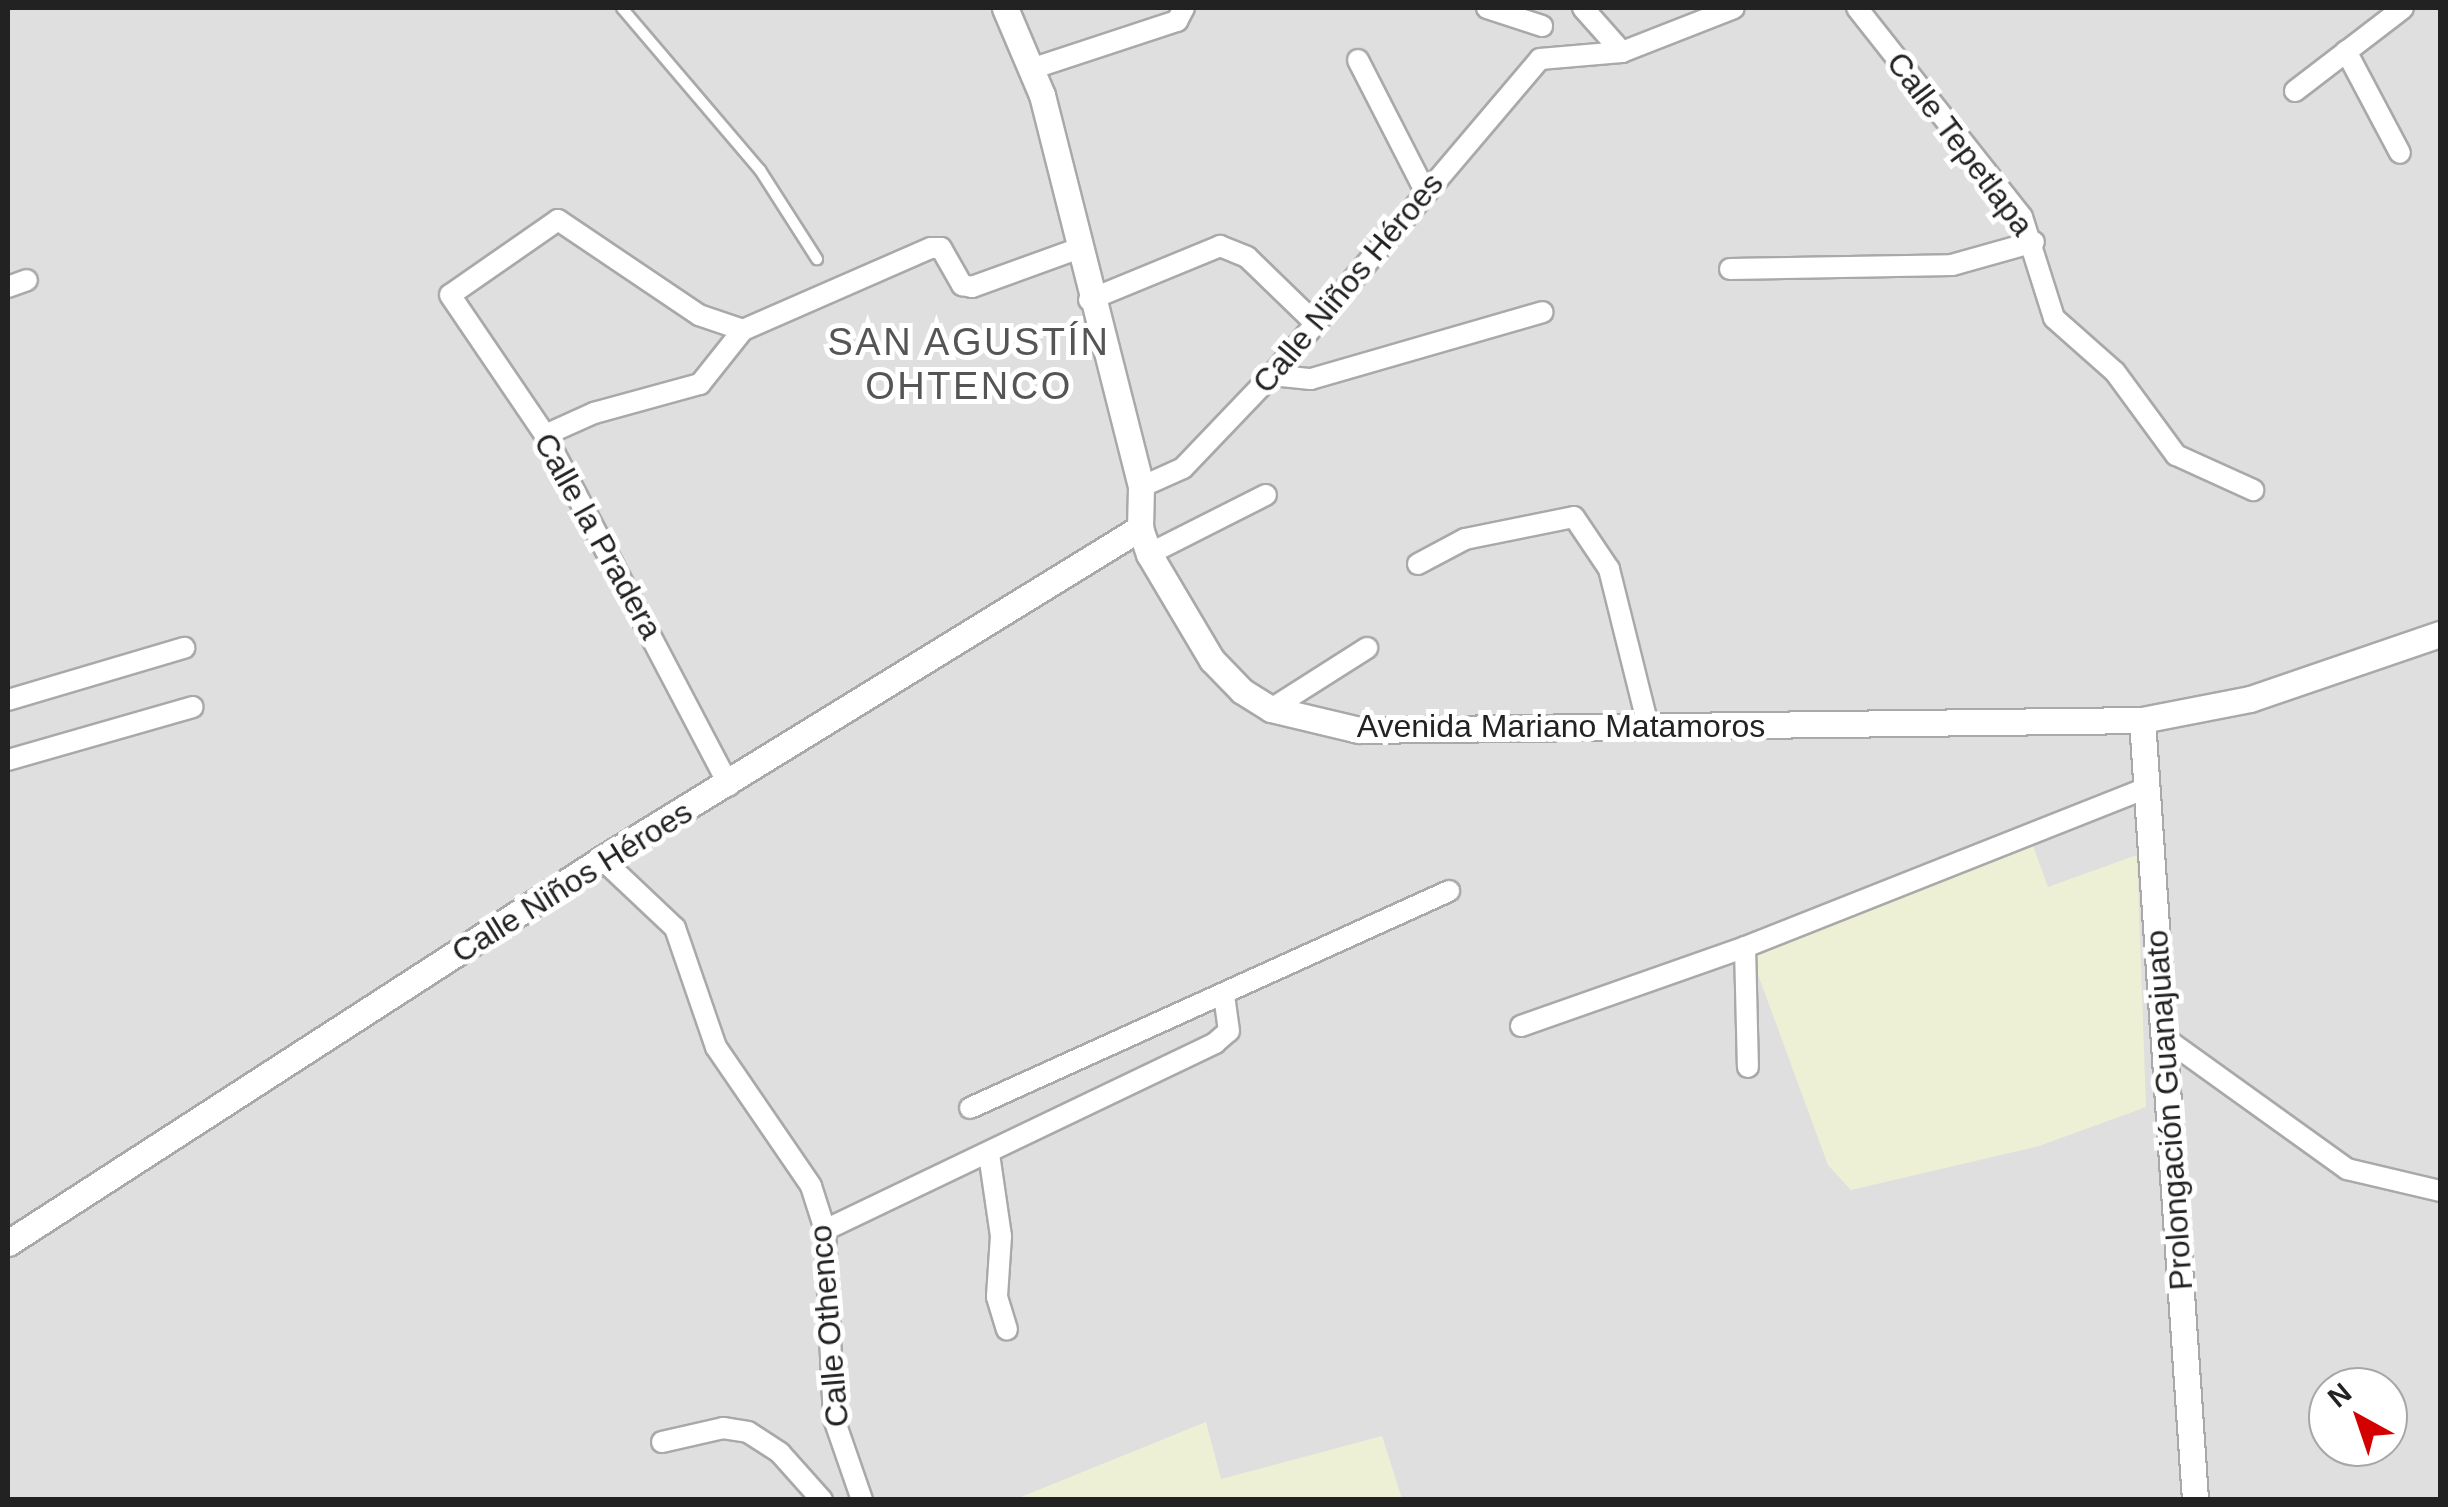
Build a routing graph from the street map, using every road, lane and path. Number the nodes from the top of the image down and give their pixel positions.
1 (622, 8) edge
2 (1005, 8) edge
3 (1184, 8) edge
4 (1487, 8) edge
5 (1583, 8) edge
6 (1734, 8) edge
7 (1857, 8) edge
8 (2401, 8) edge
9 (1542, 17) edge
10 (1622, 52) junction
11 (2346, 52) junction
12 (1540, 59) junction
13 (1358, 60) dead end
14 (1034, 68) junction
15 (2295, 92) dead end
16 (2400, 153) dead end
17 (1425, 191) junction
18 (2034, 242) junction
19 (1076, 249) junction
20 (817, 259) dead end
21 (1730, 269) dead end
22 (1089, 300) junction
23 (1544, 312) dead end
24 (1315, 323) junction
25 (744, 330) junction
26 (1272, 375) junction
27 (545, 436) junction
28 (1140, 487) junction
29 (2252, 490) dead end
30 (1266, 495) dead end
31 (1140, 528) junction
32 (1148, 554) junction
33 (1418, 564) dead end
34 (2440, 634) edge
35 (184, 648) dead end
36 (1367, 648) dead end
37 (8, 700) edge
38 (193, 707) dead end
39 (1272, 709) junction
40 (2142, 720) junction
41 (1648, 725) junction
42 (8, 760) edge
43 (729, 786) junction
44 (2145, 789) junction
45 (602, 859) junction
46 (1449, 892) dead end
47 (1745, 947) junction
48 (1224, 995) junction
49 (1521, 1026) dead end
50 (2166, 1038) junction
51 (1748, 1068) dead end
52 (970, 1108) dead end
53 (989, 1154) junction
54 (2440, 1191) edge
55 (824, 1230) junction
56 (8, 1242) edge
57 (1007, 1329) dead end
58 (662, 1442) dead end
59 (822, 1500) edge
60 (862, 1500) edge
61 (2194, 1500) edge

1 - 20 lane
2 - 14 street, Avenida Mariano Matamoros
3 - 14 street
4 - 9 street
5 - 10 street
6 - 10 street
7 - 18 street, Calle Tepetlapa
8 - 11 street
9 - 12 street
10 - 12 street
11 - 15 street
11 - 16 street
12 - 17 street, Calle Niños Héroes
13 - 17 street
14 - 19 street, Avenida Mariano Matamoros
17 - 24 street, Calle Niños Héroes
18 - 21 street
18 - 29 street, Calle Tepetlapa
19 - 22 street, Avenida Mariano Matamoros
19 - 25 street
22 - 24 street
22 - 28 street, Avenida Mariano Matamoros
23 - 26 street
24 - 26 street, Calle Niños Héroes
25 - 27 street
25 - 27 street, Calle la Pradera
26 - 28 street, Calle Niños Héroes
27 - 43 street, Calle la Pradera
28 - 31 street, Avenida Mariano Matamoros
30 - 32 street
31 - 32 street, Avenida Mariano Matamoros
31 - 43 street, Calle Niños Héroes
32 - 39 street, Avenida Mariano Matamoros
33 - 41 street
34 - 40 street, Avenida Mariano Matamoros
35 - 37 street
36 - 39 street
38 - 42 street
39 - 41 street, Avenida Mariano Matamoros
40 - 41 street, Avenida Mariano Matamoros
40 - 44 street, Prolongación Guanajuato
43 - 45 street, Calle Niños Héroes
44 - 47 street
44 - 50 street, Prolongación Guanajuato
45 - 55 street, Calle Othenco
45 - 56 street, Calle Niños Héroes
46 - 48 street
47 - 49 street
47 - 51 street
48 - 52 street
48 - 53 street
50 - 54 street
50 - 61 street, Prolongación Guanajuato
53 - 55 street
53 - 57 street
55 - 60 street, Calle Othenco
58 - 59 street

